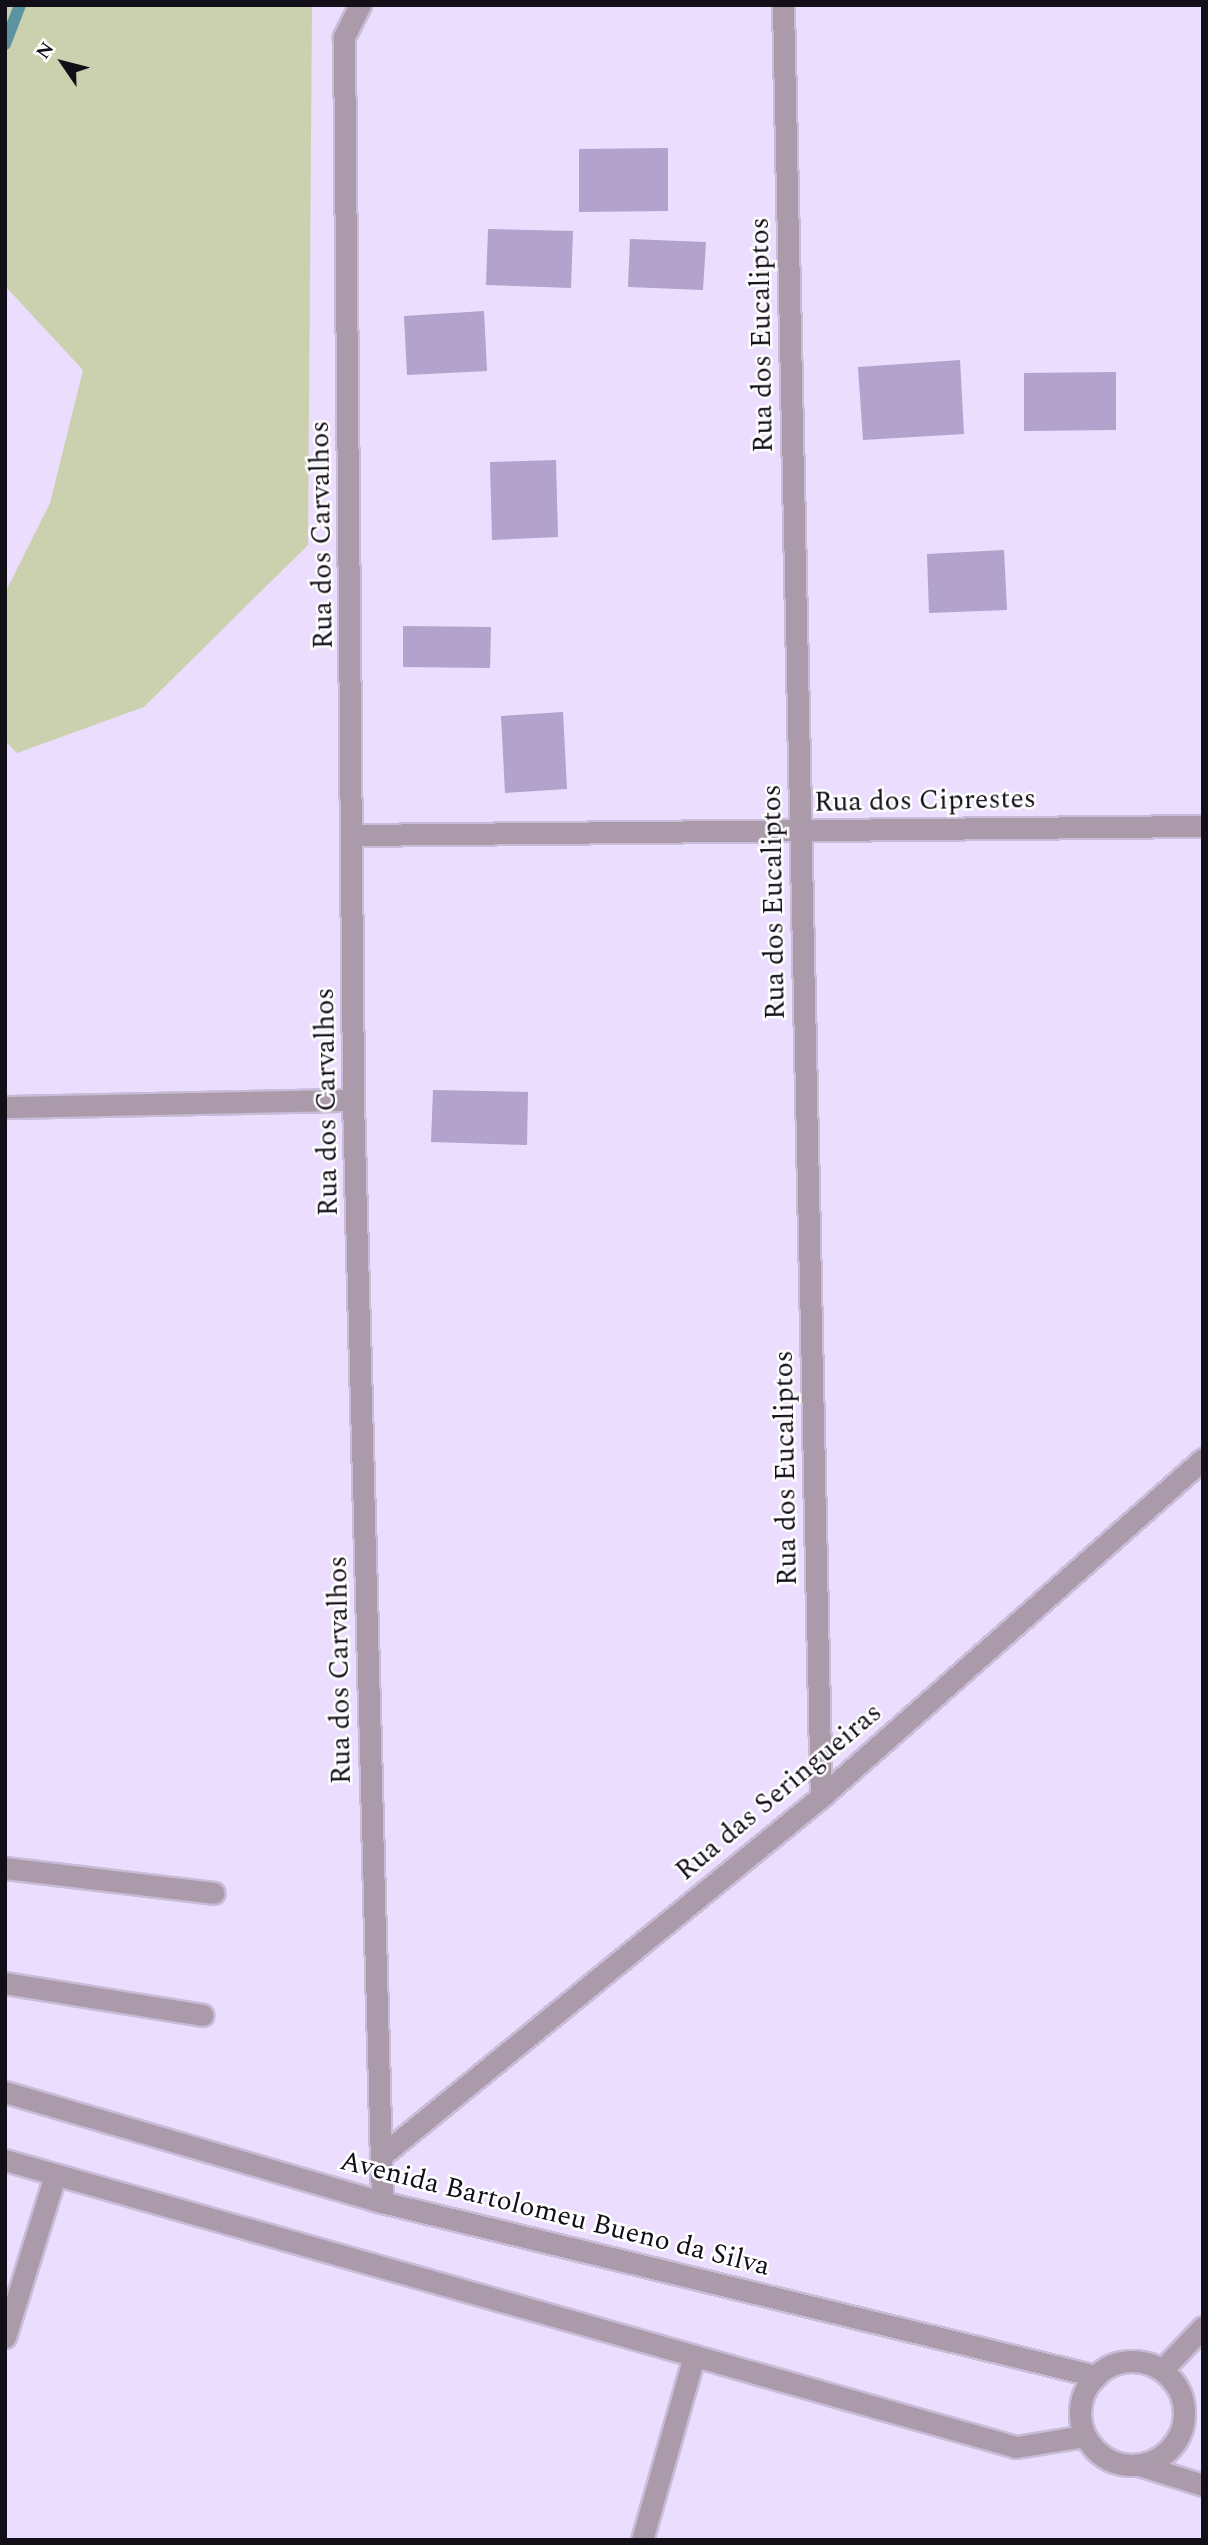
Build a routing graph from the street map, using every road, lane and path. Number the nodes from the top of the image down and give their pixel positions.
1 (360, 5) edge
2 (783, 5) edge
3 (1203, 826) edge
4 (800, 830) junction
5 (354, 835) junction
6 (353, 1100) junction
7 (5, 1107) edge
8 (1203, 1459) edge
9 (821, 1797) junction
10 (5, 1868) edge
11 (215, 1893) dead end
12 (5, 1983) edge
13 (202, 2015) dead end
14 (5, 2092) edge
15 (381, 2156) junction
16 (5, 2160) edge
17 (55, 2175) junction
18 (382, 2203) junction
19 (1203, 2327) edge
20 (5, 2337) edge
21 (694, 2356) junction
22 (1162, 2370) junction
23 (1096, 2376) junction
24 (1193, 2400) edge
25 (1085, 2436) junction
26 (1139, 2465) junction
27 (1203, 2485) edge
28 (642, 2540) edge

1 - 5 street, Rua dos Carvalhos
2 - 4 street, Rua dos Eucaliptos
3 - 4 street, Rua dos Ciprestes
4 - 5 street, Rua dos Ciprestes
4 - 9 street, Rua dos Eucaliptos
5 - 6 street, Rua dos Carvalhos
6 - 7 street
6 - 15 street, Rua dos Carvalhos
8 - 9 street, Rua das Seringueiras
9 - 15 street, Rua das Seringueiras
10 - 11 street
12 - 13 street
14 - 18 street, Avenida Bartolomeu Bueno da Silva
15 - 18 street, Rua dos Carvalhos
16 - 17 street
17 - 20 street
17 - 21 street
18 - 23 street, Avenida Bartolomeu Bueno da Silva
19 - 22 street
21 - 25 street
21 - 28 street
22 - 23 street
22 - 24 street
23 - 25 street
24 - 26 street
25 - 26 street
26 - 27 street

